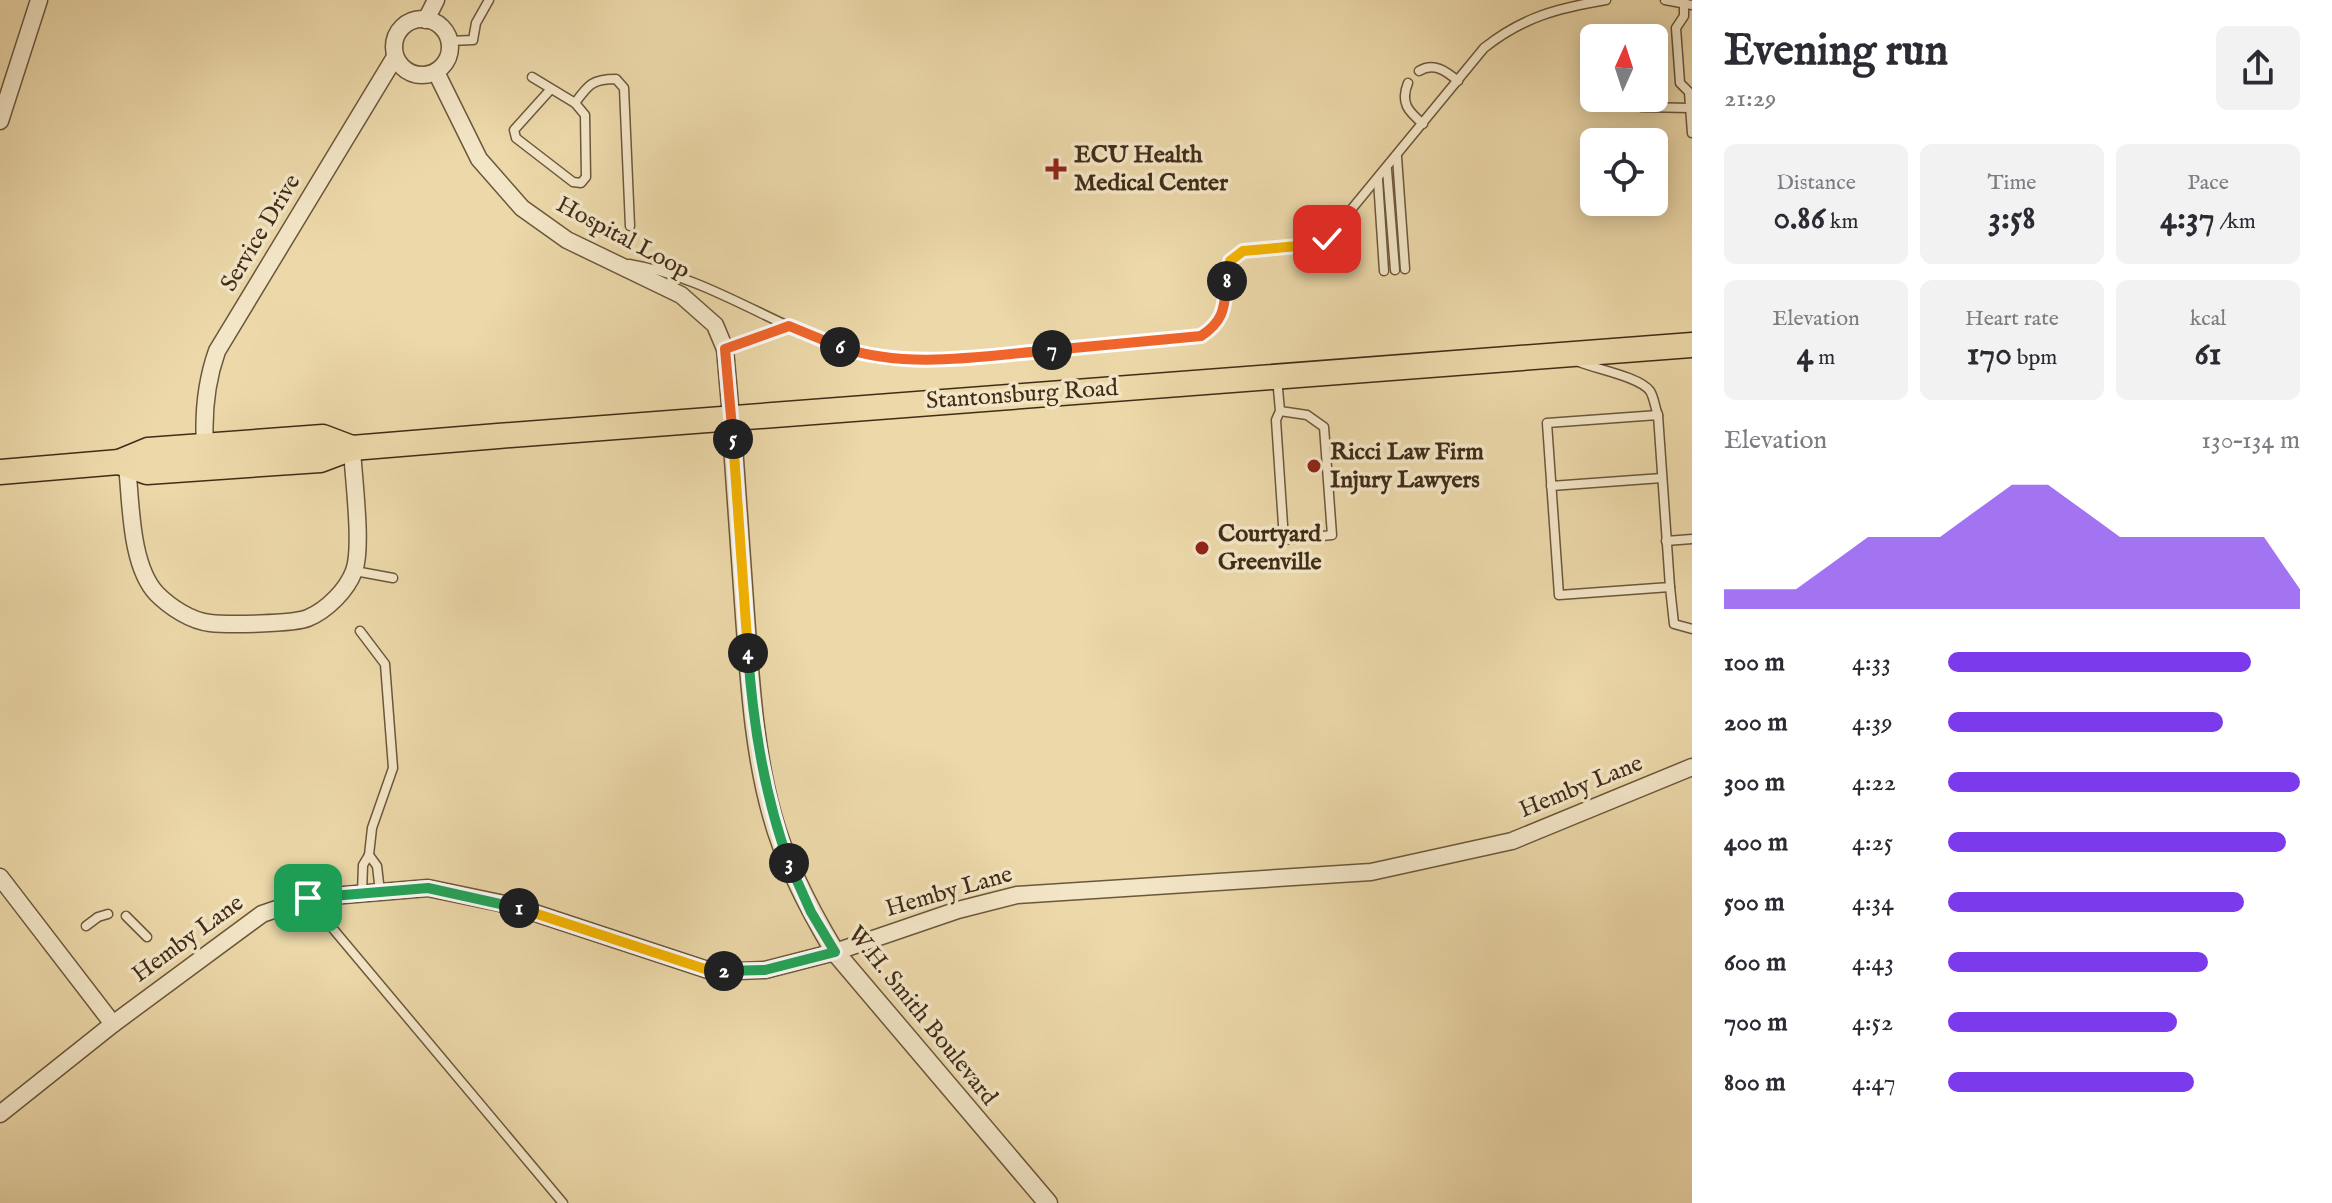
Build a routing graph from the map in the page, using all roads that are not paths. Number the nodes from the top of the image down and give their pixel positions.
1 (39, 0) edge
2 (436, 0) edge
3 (489, 0) edge
4 (1606, 0) edge
5 (1665, 0) edge
6 (1686, 2) edge
7 (1684, 16) junction
8 (426, 20) junction
9 (1692, 26) edge
10 (449, 41) junction
11 (395, 57) junction
12 (1419, 71) dead end
13 (436, 72) junction
14 (532, 77) dead end
15 (1458, 81) junction
16 (1408, 83) dead end
17 (550, 90) junction
18 (1690, 90) edge
19 (575, 103) junction
20 (1668, 108) edge
21 (1690, 108) edge
22 (0, 121) edge
23 (1423, 124) junction
24 (1692, 133) edge
25 (1397, 157) junction
26 (1387, 169) junction
27 (1378, 180) junction
28 (630, 226) dead end
29 (606, 260) junction
30 (1384, 271) dead end
31 (789, 326) junction
32 (1692, 345) edge
33 (725, 349) junction
34 (1560, 355) junction
35 (1277, 376) junction
36 (1280, 411) junction
37 (1658, 415) junction
38 (731, 417) junction
39 (205, 446) junction
40 (352, 448) junction
41 (123, 463) junction
42 (0, 472) edge
43 (1662, 478) junction
44 (1551, 486) junction
45 (1692, 539) edge
46 (1666, 541) junction
47 (354, 571) junction
48 (393, 578) dead end
49 (1670, 587) junction
50 (1692, 629) edge
51 (360, 631) dead end
52 (1692, 767) edge
53 (369, 855) junction
54 (0, 877) edge
55 (380, 892) junction
56 (362, 893) junction
57 (308, 898) junction
58 (108, 914) dead end
59 (126, 916) dead end
60 (86, 926) dead end
61 (147, 937) dead end
62 (835, 952) junction
63 (113, 1024) junction
64 (0, 1114) edge
65 (563, 1203) edge
66 (1048, 1203) edge

1 - 22 street
2 - 8 street
3 - 10 lane
4 - 15 lane
5 - 6 lane
6 - 7 lane
7 - 9 lane
7 - 18 lane
8 - 10 street
8 - 11 street
10 - 13 street
11 - 13 street
11 - 39 street, Service Drive
12 - 15 lane
13 - 29 street, Hospital Loop
14 - 17 lane
15 - 23 lane
16 - 23 lane
17 - 19 lane
17 - 19 lane
18 - 21 lane
19 - 28 lane
20 - 21 lane
21 - 24 lane
23 - 25 lane
25 - 26 lane
25 - 26 lane
26 - 27 lane
27 - 30 lane
27 - 31 lane
29 - 31 lane
29 - 33 street, Hospital Loop
31 - 33 lane
32 - 34 main road, Stantonsburg Road
33 - 38 street, Hospital Loop
34 - 35 main road, Stantonsburg Road
34 - 37 lane
35 - 36 lane
35 - 38 main road, Stantonsburg Road
36 - 36 lane
37 - 43 lane
37 - 44 lane
38 - 40 main road, Stantonsburg Road
38 - 62 street, W.H. Smith Boulevard
39 - 40 main road, Stantonsburg Road
39 - 41 main road, Stantonsburg Road
40 - 41 main road, Stantonsburg Road
40 - 47 street
41 - 42 main road, Stantonsburg Road
41 - 47 street
43 - 44 lane
43 - 46 lane
44 - 49 lane
45 - 46 lane
46 - 49 lane
47 - 48 lane
49 - 50 lane
51 - 53 lane
52 - 62 street, Hemby Lane
53 - 55 lane
53 - 56 lane
54 - 63 street
55 - 56 street, Hemby Lane
55 - 62 street, Hemby Lane
56 - 57 street, Hemby Lane
57 - 63 street, Hemby Lane
57 - 65 lane
58 - 60 lane
59 - 61 lane
62 - 66 street, W.H. Smith Boulevard
63 - 64 street, Hemby Lane

